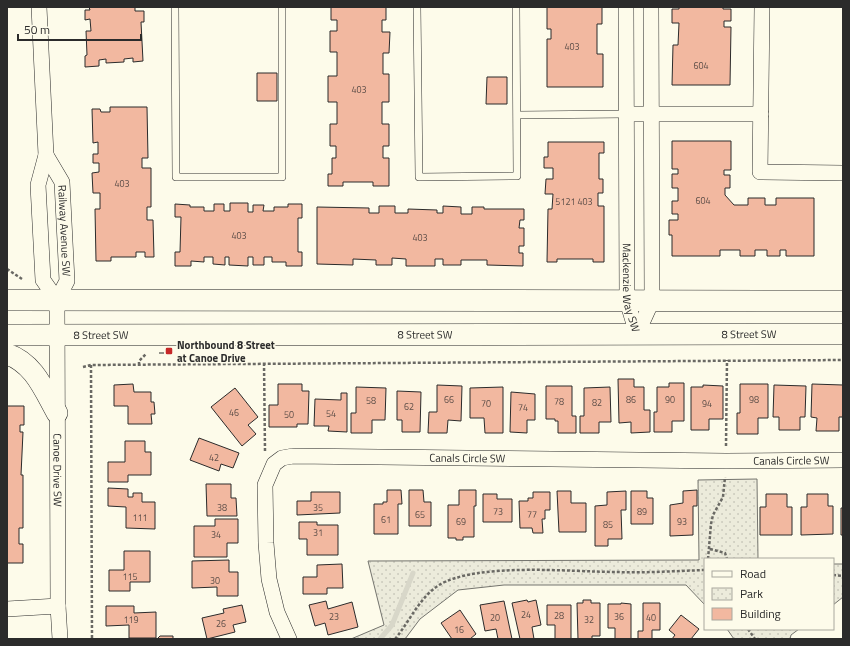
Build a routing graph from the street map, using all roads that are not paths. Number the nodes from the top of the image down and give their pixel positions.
1 (39, 7) edge
2 (175, 7) edge
3 (282, 7) edge
4 (417, 7) edge
5 (516, 7) edge
6 (626, 7) edge
7 (651, 7) edge
8 (762, 7) edge
9 (517, 114) junction
10 (626, 114) junction
11 (651, 114) junction
12 (761, 114) junction
13 (46, 155) junction
14 (843, 173) edge
15 (7, 300) edge
16 (57, 300) junction
17 (843, 301) edge
18 (627, 302) junction
19 (652, 302) junction
20 (7, 334) edge
21 (57, 334) junction
22 (637, 334) junction
23 (843, 334) edge
24 (7, 354) edge
25 (57, 413) junction
26 (843, 460) edge
27 (58, 606) junction
28 (7, 609) edge
29 (60, 639) edge
30 (289, 639) edge

1 - 13 street, Railway Avenue SW
2 - 3 lane
4 - 9 lane
5 - 9 lane
6 - 10 street, Mackenzie Way SW
7 - 11 street, Mackenzie Way SW
8 - 12 street
9 - 10 lane
10 - 11 street
10 - 18 street, Mackenzie Way SW
11 - 12 street
11 - 19 street, Mackenzie Way SW
12 - 14 street
13 - 16 street, Railway Avenue SW
13 - 16 street, Railway Avenue SW
15 - 16 main road
16 - 18 main road
16 - 21 street, Canoe Drive SW
17 - 19 main road
18 - 19 main road
18 - 22 street, Mackenzie Way SW
19 - 22 street, Mackenzie Way SW
20 - 21 main road, 8 Street SW
21 - 22 main road, 8 Street SW
21 - 25 street, Canoe Drive SW
22 - 23 main road, 8 Street SW
24 - 25 main road
25 - 27 street, Canoe Drive SW
26 - 30 street, Canals Circle SW
27 - 28 street
27 - 29 street, Canoe Drive SW

